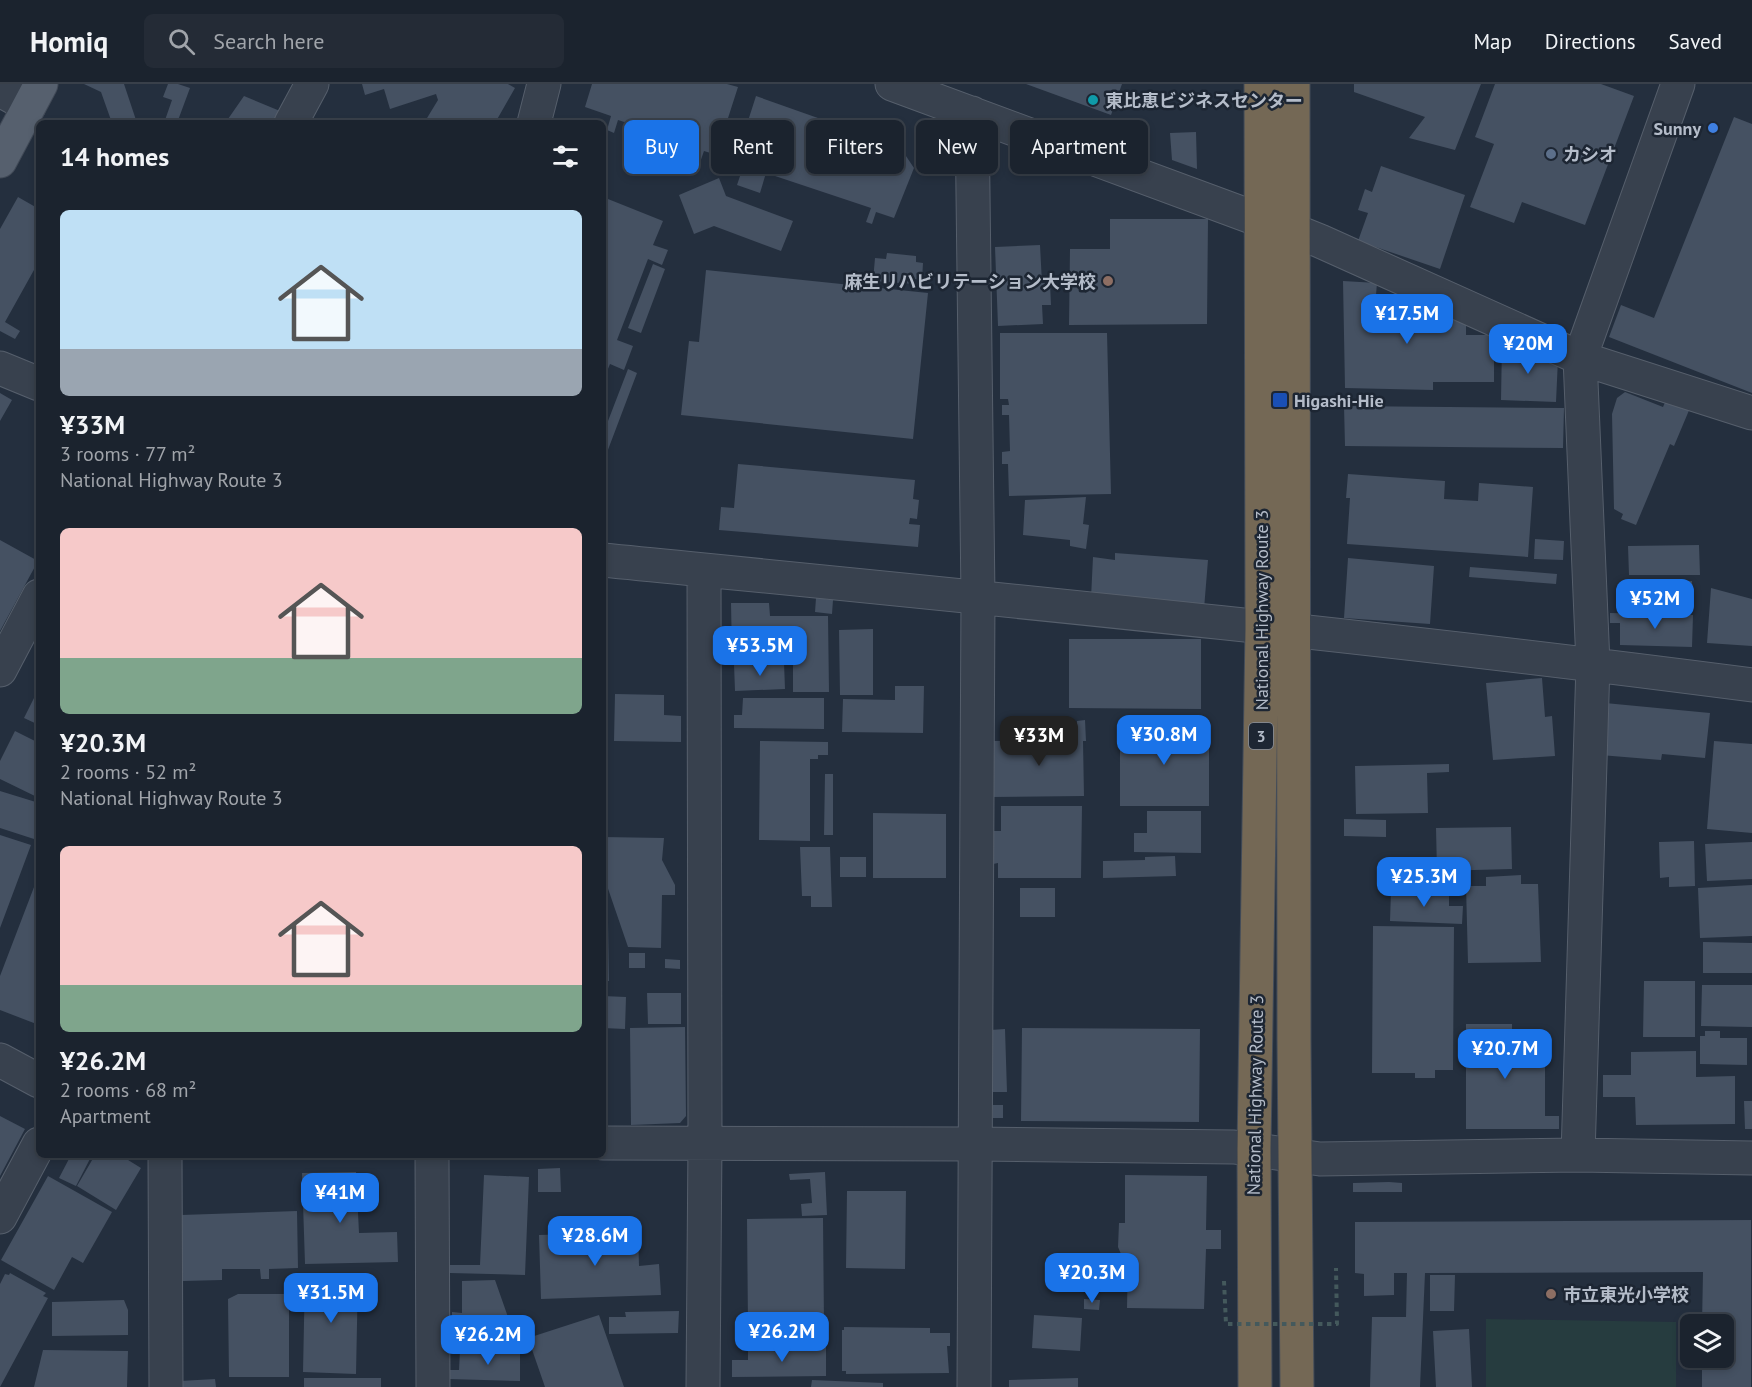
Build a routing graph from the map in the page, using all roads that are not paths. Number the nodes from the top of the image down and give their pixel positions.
1 (312, 84) edge
2 (544, 84) edge
3 (892, 84) edge
4 (1260, 84) edge
5 (1293, 84) edge
6 (1678, 84) edge
7 (0, 90) edge
8 (35, 95) edge
9 (972, 113) junction
10 (293, 120) edge
11 (535, 120) edge
12 (0, 161) edge
13 (1260, 220) junction
14 (1295, 231) junction
15 (1580, 358) junction
16 (0, 368) edge
17 (36, 383) edge
18 (1752, 413) edge
19 (606, 560) edge
20 (704, 570) junction
21 (978, 597) junction
22 (36, 602) edge
23 (1262, 628) junction
24 (1295, 630) junction
25 (1593, 664) junction
26 (0, 669) edge
27 (1752, 685) edge
28 (0, 1060) edge
29 (36, 1079) edge
30 (606, 1143) edge
31 (705, 1143) junction
32 (974, 1144) junction
33 (1244, 1148) junction
34 (36, 1150) edge
35 (1296, 1155) junction
36 (1578, 1155) junction
37 (165, 1158) edge
38 (432, 1158) edge
39 (1752, 1158) edge
40 (0, 1218) edge
41 (166, 1387) edge
42 (433, 1387) edge
43 (703, 1387) edge
44 (974, 1387) edge
45 (1255, 1387) edge
46 (1298, 1387) edge

1 - 10 street
2 - 11 street
3 - 9 street
4 - 13 highway, National Highway Route 3 / 3
5 - 14 highway, National Highway Route 3 / 3
6 - 15 street
7 - 8 street
8 - 12 main road
9 - 13 street
9 - 21 street
13 - 23 highway, National Highway Route 3 / 3
14 - 15 street
14 - 24 highway, National Highway Route 3 / 3
15 - 18 street
15 - 25 street
16 - 17 street
19 - 20 street
20 - 21 street
20 - 31 street
21 - 23 street
21 - 32 street
22 - 26 street
23 - 24 street
23 - 33 highway, National Highway Route 3 / 3
24 - 25 street
24 - 35 highway, National Highway Route 3 / 3
25 - 27 street
25 - 36 street
28 - 29 street
30 - 31 street
31 - 32 street
31 - 43 street
32 - 33 street
32 - 44 street
33 - 35 street
33 - 45 highway, National Highway Route 3 / 3
34 - 40 street
35 - 36 street
35 - 46 highway, National Highway Route 3 / 3
36 - 39 street
37 - 41 street
38 - 42 street

